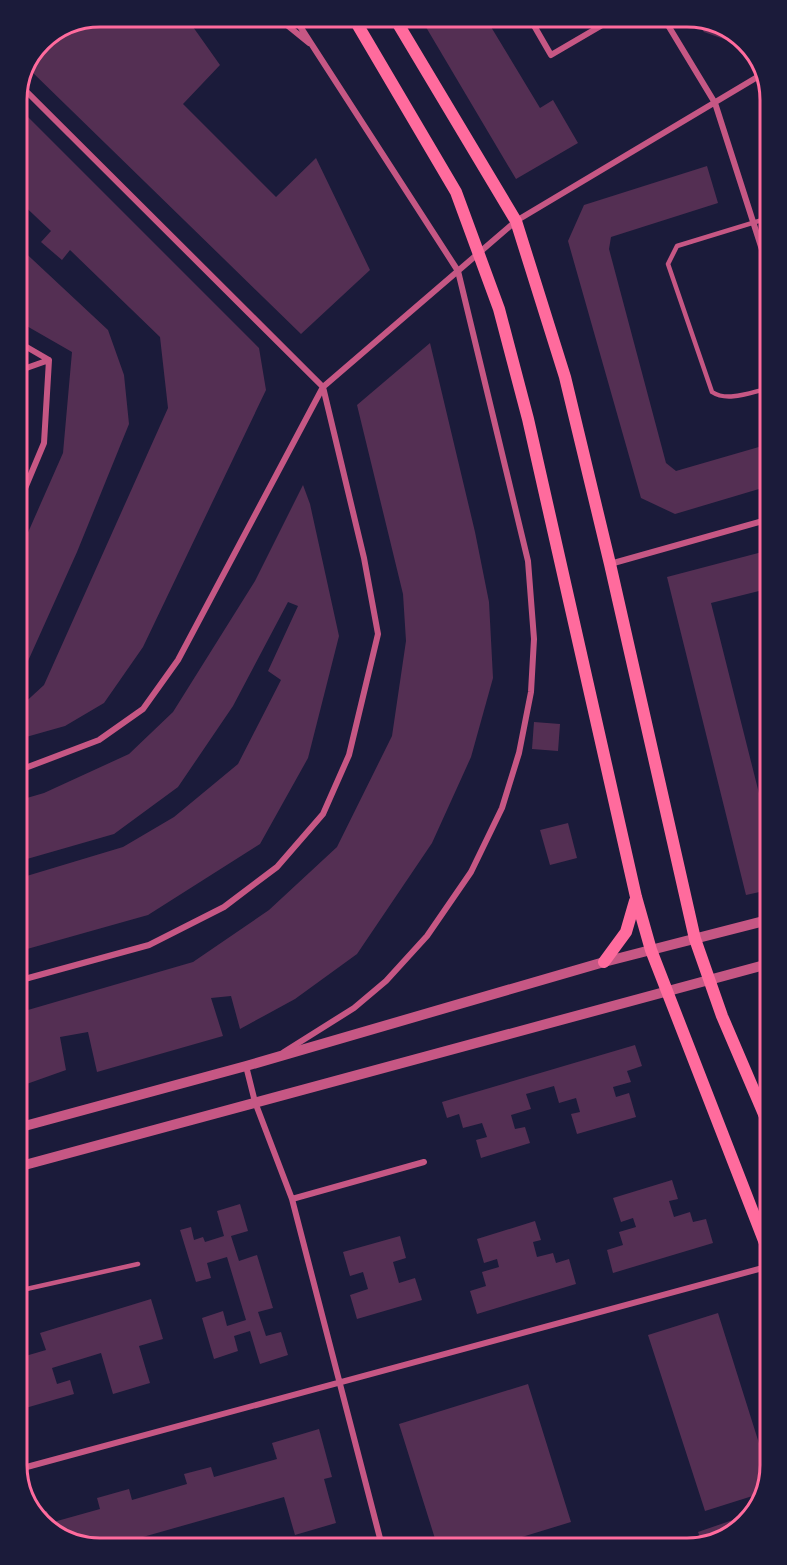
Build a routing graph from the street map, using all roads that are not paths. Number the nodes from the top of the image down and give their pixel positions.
1 (290, 27) edge
2 (301, 27) edge
3 (358, 27) edge
4 (400, 27) edge
5 (535, 27) edge
6 (599, 27) edge
7 (669, 27) edge
8 (316, 49) junction
9 (756, 78) edge
10 (27, 92) edge
11 (715, 103) junction
12 (760, 220) edge
13 (516, 221) junction
14 (753, 222) junction
15 (760, 244) edge
16 (478, 254) junction
17 (458, 271) junction
18 (27, 347) edge
19 (50, 360) junction
20 (27, 368) edge
21 (322, 387) junction
22 (760, 390) edge
23 (27, 483) edge
24 (760, 522) edge
25 (610, 564) junction
26 (27, 767) edge
27 (636, 897) junction
28 (760, 922) edge
29 (695, 939) junction
30 (651, 950) junction
31 (604, 962) junction
32 (760, 969) edge
33 (27, 978) edge
34 (708, 980) junction
35 (666, 991) junction
36 (281, 1054) junction
37 (246, 1066) junction
38 (255, 1101) junction
39 (760, 1104) edge
40 (27, 1124) edge
41 (424, 1162) dead end
42 (27, 1164) edge
43 (292, 1199) junction
44 (760, 1231) edge
45 (138, 1264) dead end
46 (760, 1269) edge
47 (27, 1287) edge
48 (339, 1382) junction
49 (27, 1467) edge
50 (380, 1538) edge

1 - 8 street
2 - 8 street
3 - 16 main road
4 - 13 main road
5 - 6 street
7 - 11 street
8 - 17 street
9 - 11 street
10 - 21 street
11 - 13 street
11 - 14 street
12 - 14 lane
13 - 16 street
13 - 25 main road
14 - 15 street
14 - 22 lane
16 - 17 street
16 - 27 main road
17 - 21 street
17 - 36 street
18 - 19 street
19 - 20 street
19 - 23 street
21 - 26 street
21 - 33 street
24 - 25 street
25 - 29 main road
27 - 30 main road
27 - 31 main road
28 - 29 street
29 - 30 street
29 - 34 main road
30 - 31 street
30 - 35 main road
31 - 36 street
32 - 34 street
34 - 35 street
34 - 39 main road
35 - 38 street
35 - 44 main road
36 - 37 street
37 - 38 street
37 - 40 street
38 - 42 street
38 - 43 street
41 - 43 street
43 - 48 street
45 - 47 lane
46 - 48 street
48 - 49 street
48 - 50 street

